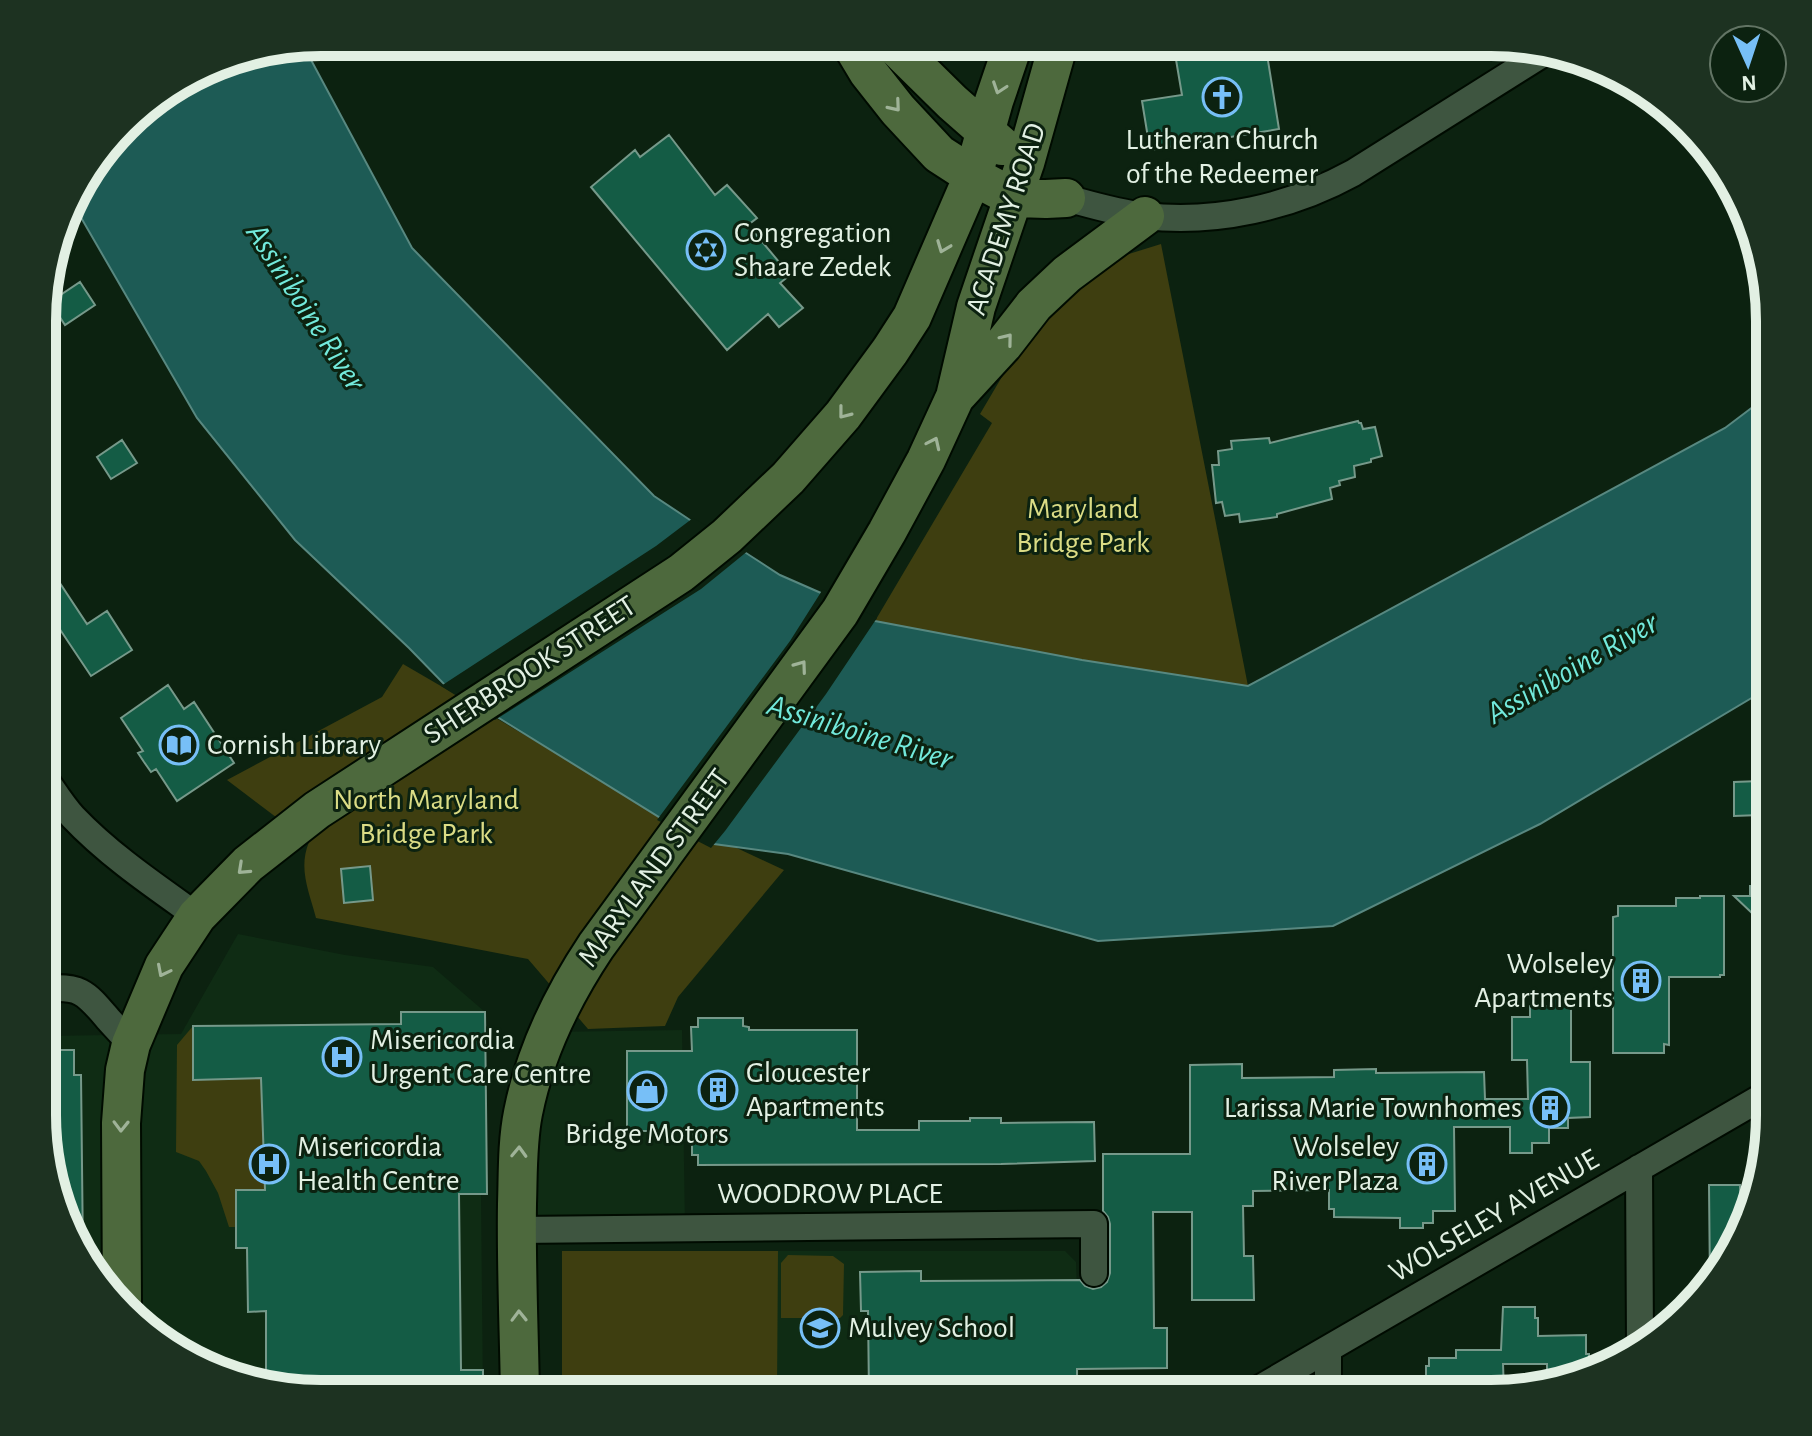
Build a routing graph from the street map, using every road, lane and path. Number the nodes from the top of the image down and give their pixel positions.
1 (859, 56) edge
2 (906, 56) edge
3 (1009, 57) edge
4 (1055, 57) edge
5 (1533, 60) edge
6 (986, 134) junction
7 (973, 176) junction
8 (1020, 180) junction
9 (1066, 198) joint
10 (1145, 216) junction
11 (890, 351) joint
12 (955, 397) junction
13 (57, 796) edge
14 (197, 916) junction
15 (57, 988) edge
16 (131, 1044) junction
17 (1755, 1101) edge
18 (1639, 1168) junction
19 (517, 1230) junction
20 (1094, 1273) dead end
21 (122, 1288) edge
22 (1640, 1334) edge
23 (1328, 1349) junction
24 (520, 1379) edge
25 (1275, 1380) edge
26 (1328, 1380) edge

1 -> 7 main road
2 - 6 main road
3 -> 6 main road, ACADEMY ROAD
4 - 8 main road, ACADEMY ROAD
5 - 10 street
6 - 7 main road, ACADEMY ROAD
6 - 8 main road
7 - 8 main road
7 -> 11 main road, ACADEMY ROAD
8 - 9 main road
8 - 12 main road, ACADEMY ROAD
9 - 10 street
12 -> 10 main road
11 -> 14 main road, SHERBROOK STREET
19 -> 12 main road, MARYLAND STREET
13 - 14 street
14 -> 16 main road, SHERBROOK STREET
15 - 16 street
16 -> 21 main road, SHERBROOK STREET
17 - 18 street, WOLSELEY AVENUE
18 - 22 street
18 - 23 street, WOLSELEY AVENUE
19 - 20 street, WOODROW PLACE
24 -> 19 main road, MARYLAND STREET
23 - 25 street, WOLSELEY AVENUE
23 - 26 street

